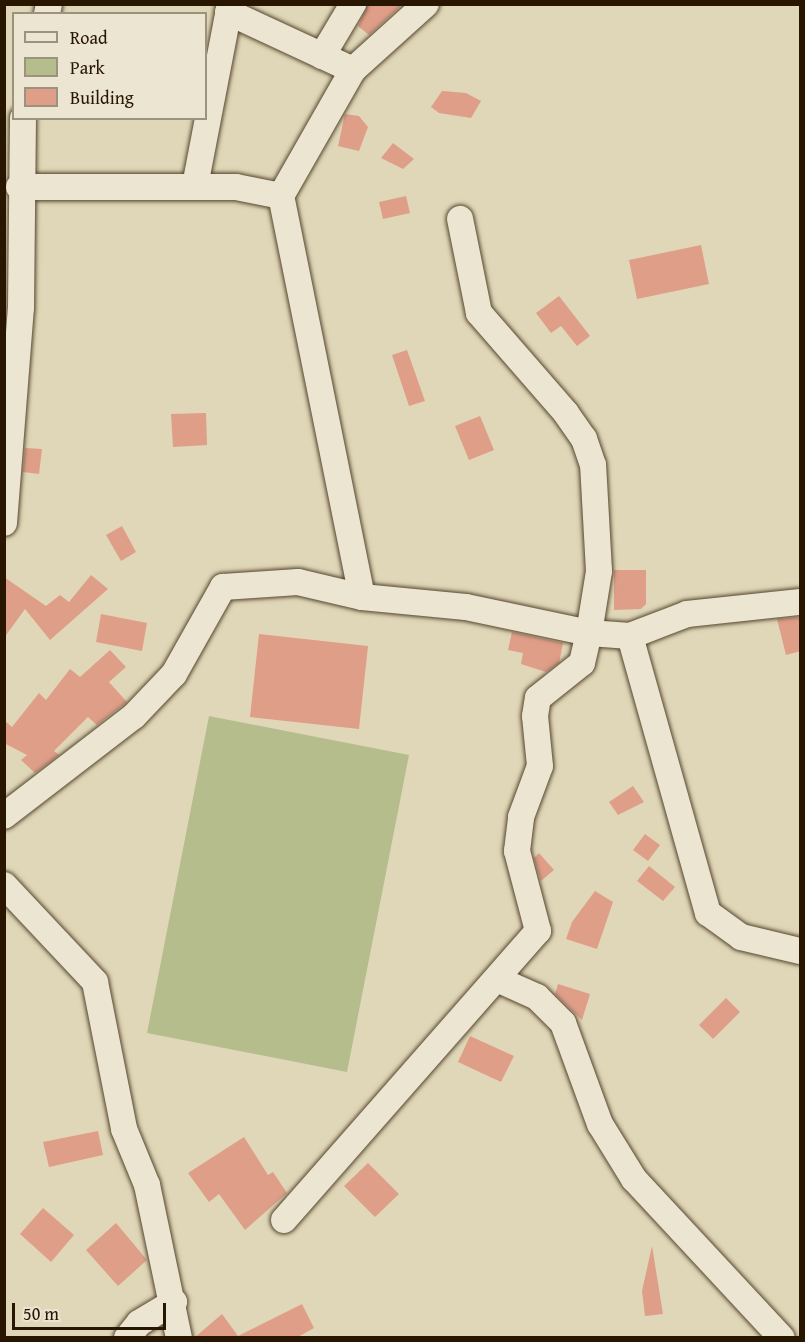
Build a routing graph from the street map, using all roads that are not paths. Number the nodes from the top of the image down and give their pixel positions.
1 (353, 4) edge
2 (426, 4) edge
3 (229, 8) edge
4 (322, 56) junction
5 (353, 70) junction
6 (23, 120) edge
7 (195, 186) junction
8 (19, 187) junction
9 (281, 196) junction
10 (460, 219) dead end
11 (4, 524) edge
12 (362, 597) junction
13 (801, 602) edge
14 (589, 633) junction
15 (630, 636) junction
16 (4, 816) edge
17 (4, 885) edge
18 (801, 951) edge
19 (499, 980) junction
20 (284, 1220) dead end
21 (174, 1302) junction
22 (127, 1338) edge
23 (179, 1338) edge
24 (782, 1338) edge

1 - 4 street
2 - 5 street
3 - 4 street
3 - 7 street
4 - 5 street
5 - 9 street
6 - 8 street
7 - 8 street
7 - 9 street
8 - 11 street
9 - 12 street
10 - 14 street
12 - 14 street
12 - 16 street
13 - 15 street
14 - 15 street
14 - 19 street
15 - 18 street
17 - 21 street
19 - 20 street
19 - 24 street
21 - 22 street
21 - 23 street

